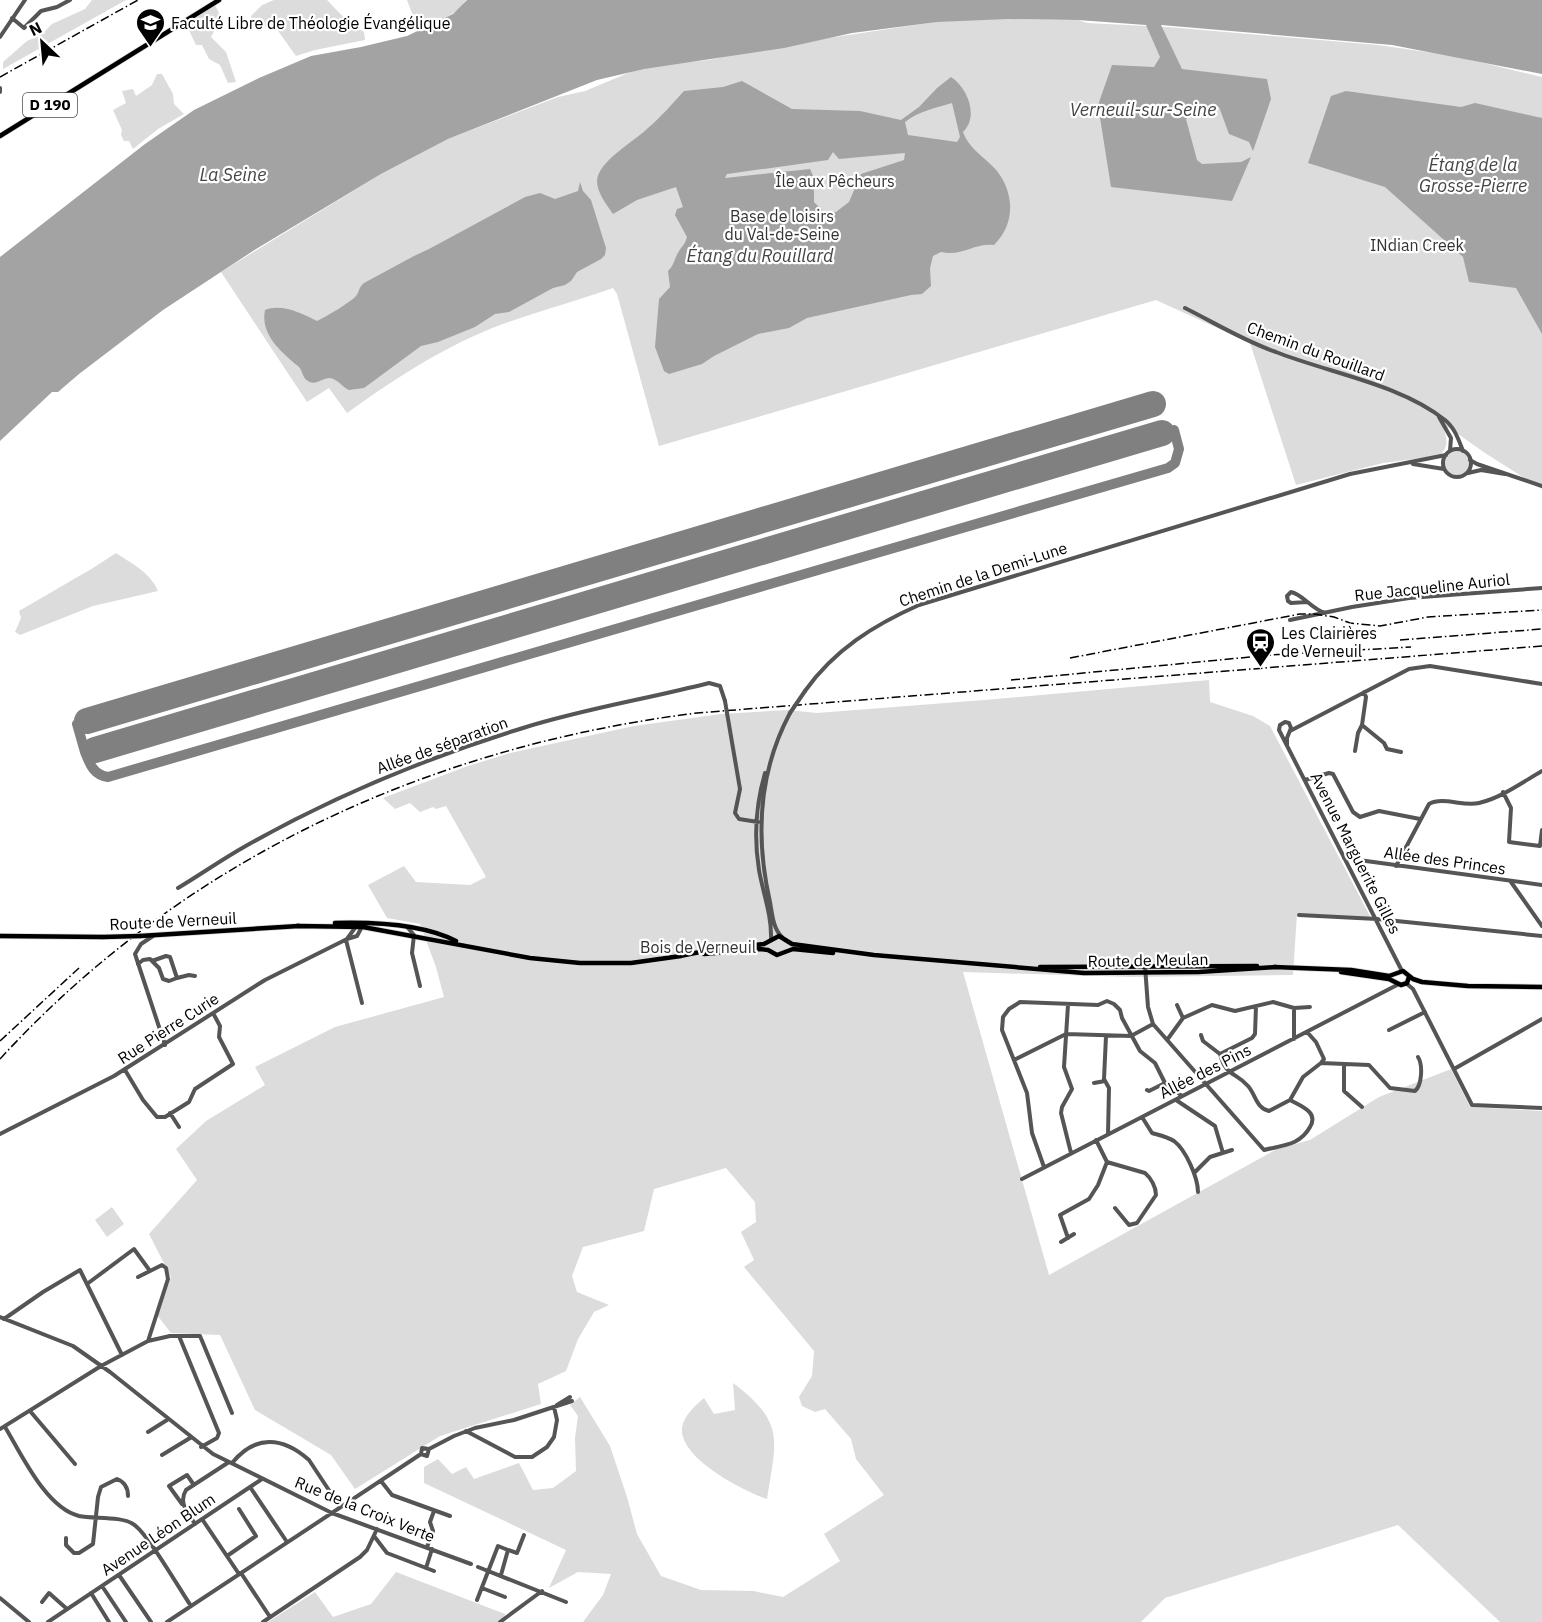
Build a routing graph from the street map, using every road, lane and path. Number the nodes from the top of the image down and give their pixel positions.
1 (25, 0) edge
2 (70, 0) edge
3 (219, 0) edge
4 (12, 18) junction
5 (1, 36) edge
6 (0, 88) edge
7 (0, 92) edge
8 (0, 136) edge
9 (1185, 308) dead end
10 (1439, 417) junction
11 (1463, 452) junction
12 (1448, 454) junction
13 (1470, 460) junction
14 (1407, 464) junction
15 (1445, 469) junction
16 (1465, 474) junction
17 (1512, 474) junction
18 (1542, 486) edge
19 (1542, 588) edge
20 (1306, 602) junction
21 (1326, 613) junction
22 (1290, 620) dead end
23 (1541, 685) edge
24 (1364, 692) junction
25 (1307, 721) junction
26 (1289, 723) junction
27 (1362, 725) junction
28 (1290, 731) junction
29 (1280, 732) junction
30 (1287, 746) junction
31 (1355, 751) dead end
32 (1401, 752) dead end
33 (1542, 771) edge
34 (1305, 780) junction
35 (1503, 792) junction
36 (1420, 819) junction
37 (759, 823) junction
38 (1542, 830) edge
39 (1344, 858) junction
40 (1396, 866) junction
41 (1510, 881) junction
42 (1542, 885) edge
43 (178, 888) dead end
44 (1299, 915) dead end
45 (1377, 919) junction
46 (360, 925) junction
47 (297, 926) junction
48 (343, 926) junction
49 (1542, 926) edge
50 (408, 928) junction
51 (0, 934) edge
52 (154, 935) junction
53 (414, 935) junction
54 (1542, 936) edge
55 (784, 938) junction
56 (346, 940) junction
57 (771, 940) junction
58 (461, 944) junction
59 (785, 952) junction
60 (772, 953) junction
61 (874, 955) junction
62 (680, 956) junction
63 (152, 961) junction
64 (138, 965) junction
65 (1148, 966) junction
66 (1021, 967) junction
67 (1276, 967) junction
68 (1321, 969) junction
69 (1147, 973) junction
70 (1402, 973) junction
71 (195, 976) dead end
72 (177, 978) junction
73 (1416, 980) junction
74 (1422, 982) junction
75 (1407, 983) junction
76 (1398, 984) junction
77 (420, 986) dead end
78 (1542, 988) edge
79 (1413, 989) junction
80 (362, 1004) dead end
81 (1068, 1005) junction
82 (1177, 1005) dead end
83 (1256, 1006) junction
84 (1310, 1007) dead end
85 (1294, 1008) junction
86 (1425, 1012) junction
87 (213, 1013) junction
88 (1183, 1018) junction
89 (1542, 1019) edge
90 (1153, 1024) junction
91 (1389, 1030) dead end
92 (1307, 1032) junction
93 (1066, 1034) junction
94 (1201, 1035) dead end
95 (1106, 1036) junction
96 (1131, 1036) junction
97 (1294, 1039) junction
98 (1167, 1040) junction
99 (165, 1045) junction
100 (1220, 1054) junction
101 (1418, 1057) dead end
102 (1014, 1060) junction
103 (1321, 1063) junction
104 (1344, 1065) junction
105 (1454, 1069) junction
106 (125, 1070) junction
107 (1228, 1073) junction
108 (1105, 1081) junction
109 (1094, 1083) dead end
110 (1166, 1083) junction
111 (1206, 1084) junction
112 (1147, 1090) dead end
113 (1182, 1096) junction
114 (1176, 1100) junction
115 (1290, 1100) junction
116 (1362, 1107) dead end
117 (1542, 1108) edge
118 (170, 1113) junction
119 (1142, 1117) junction
120 (179, 1127) dead end
121 (0, 1134) edge
122 (1108, 1134) junction
123 (1096, 1140) junction
124 (1232, 1150) dead end
125 (1223, 1153) junction
126 (1071, 1154) junction
127 (1107, 1162) junction
128 (1044, 1167) junction
129 (1195, 1172) junction
130 (1022, 1179) dead end
131 (1198, 1192) dead end
132 (1115, 1208) dead end
133 (1074, 1234) dead end
134 (1068, 1238) junction
135 (1061, 1242) dead end
136 (150, 1271) junction
137 (138, 1277) dead end
138 (87, 1284) junction
139 (2, 1318) edge
140 (178, 1336) junction
141 (148, 1341) junction
142 (122, 1354) junction
143 (101, 1366) junction
144 (571, 1399) dead end
145 (554, 1407) junction
146 (30, 1411) junction
147 (232, 1413) dead end
148 (167, 1420) junction
149 (2, 1428) edge
150 (466, 1431) junction
151 (148, 1432) dead end
152 (190, 1438) junction
153 (201, 1447) junction
154 (162, 1455) dead end
155 (230, 1462) junction
156 (75, 1464) dead end
157 (262, 1479) junction
158 (381, 1480) junction
159 (194, 1485) junction
160 (250, 1487) junction
161 (128, 1496) dead end
162 (183, 1504) junction
163 (340, 1507) junction
164 (239, 1509) dead end
165 (434, 1511) junction
166 (332, 1513) junction
167 (450, 1516) dead end
168 (96, 1518) junction
169 (202, 1519) junction
170 (195, 1524) junction
171 (377, 1529) junction
172 (524, 1535) dead end
173 (374, 1536) junction
174 (66, 1538) dead end
175 (287, 1542) junction
176 (427, 1547) junction
177 (432, 1549) junction
178 (508, 1550) junction
179 (154, 1551) junction
180 (227, 1556) junction
181 (471, 1564) dead end
182 (478, 1567) dead end
183 (426, 1568) junction
184 (434, 1571) dead end
185 (488, 1571) junction
186 (240, 1574) junction
187 (119, 1575) junction
188 (501, 1575) junction
189 (102, 1586) junction
190 (482, 1588) junction
191 (542, 1592) junction
192 (91, 1593) junction
193 (505, 1597) dead end
194 (0, 1599) edge
195 (477, 1600) dead end
196 (42, 1602) dead end
197 (566, 1602) dead end
198 (191, 1606) junction
199 (67, 1609) junction
200 (270, 1617) junction
201 (29, 1622) edge
202 (48, 1622) edge
203 (109, 1622) edge
204 (126, 1622) edge
205 (151, 1622) edge
206 (167, 1622) edge
207 (263, 1622) edge
208 (500, 1622) edge

1 - 4 street
2 - 4 street
3 - 8 main road, D 190
4 - 5 street
6 - 7 street
9 - 10 street, Chemin du Rouillard
10 - 11 street, Chemin du Rouillard
10 - 12 street
11 - 12 street
11 - 13 street, Chemin du Rouillard
12 - 14 street, Chemin de la Demi-Lune
12 - 15 street
13 - 16 street
13 - 17 street, Chemin du Rouillard
14 - 15 street, Chemin de la Demi-Lune
14 - 37 street, Chemin de la Demi-Lune, bridge
15 - 16 street, Chemin du Rouillard
16 - 17 street, Chemin du Rouillard
17 - 18 street, Chemin du Rouillard
19 - 21 street, Rue Jacqueline Auriol
20 - 20 street
20 - 21 street
21 - 22 street
23 - 24 street
24 - 25 street
24 - 27 street
25 - 26 street
25 - 28 street
26 - 28 street
26 - 29 street
27 - 31 street
27 - 32 street
28 - 29 street
28 - 30 street
29 - 30 street, Avenue Marguerite Gilles
30 - 34 street, Avenue Marguerite Gilles
33 - 35 street
34 - 36 street
34 - 39 street, Avenue Marguerite Gilles
35 - 36 street
35 - 38 street
36 - 40 street
37 - 43 street, Allée de séparation, bridge
37 - 55 street
37 - 57 street
39 - 40 street, Allée des Princes
39 - 45 street, Avenue Marguerite Gilles
40 - 41 street, Allée des Princes
41 - 42 street, Allée des Princes
41 - 49 street
44 - 45 street
45 - 54 street
45 - 70 street, Avenue Marguerite Gilles
46 - 47 main road, Route de Verneuil
46 - 48 main road, Route de Verneuil
46 - 50 main road, Route de Verneuil
46 - 53 main road, Route de Verneuil
46 - 56 street, Rue Pierre Curie
47 - 48 main road, Route de Verneuil
47 - 52 main road, Route de Verneuil
48 - 56 street
50 - 53 street
50 - 58 main road, Route de Verneuil
51 - 52 main road, Route de Verneuil, bridge
52 - 64 street
53 - 58 main road, Route de Verneuil
53 - 77 street
55 - 57 main road
55 - 59 main road
55 - 61 main road, Route de Meulan
56 - 80 street
56 - 87 street, Rue Pierre Curie
57 - 60 main road
57 - 62 main road, Route de Verneuil
58 - 62 main road, Route de Verneuil
59 - 60 main road
59 - 61 main road, Route de Meulan
60 - 62 main road, Route de Verneuil
61 - 66 main road, Route de Meulan
63 - 64 street
63 - 72 street
63 - 72 street
64 - 99 street
65 - 66 main road, Route de Meulan
65 - 67 main road, Route de Meulan
65 - 69 street
66 - 69 main road, Route de Meulan
67 - 68 main road, Route de Meulan
67 - 69 main road, Route de Meulan
68 - 70 main road, Route de Meulan
68 - 76 main road, Route de Meulan
69 - 90 street
70 - 73 main road
70 - 75 main road
70 - 76 main road
71 - 72 street
73 - 74 main road
73 - 75 main road
74 - 78 main road
74 - 79 street
75 - 76 main road, Route de Meulan
75 - 79 street
76 - 92 street, Allée des Pins
79 - 86 street
81 - 93 street
81 - 96 street
81 - 102 street
82 - 88 street
83 - 85 street
83 - 88 street
83 - 100 street
84 - 85 street
85 - 97 street
86 - 91 street
86 - 105 street
87 - 99 street, Rue Pierre Curie
87 - 118 street
88 - 98 street
89 - 105 street
90 - 96 street
90 - 98 street
92 - 97 street, Allée des Pins
92 - 103 street
93 - 95 street
93 - 102 street
93 - 126 street
94 - 100 street
95 - 96 street
95 - 108 street
96 - 110 street
97 - 107 street, Allée des Pins
98 - 111 street
99 - 106 street, Rue Pierre Curie
100 - 107 street
101 - 104 street
102 - 128 street
103 - 104 street
103 - 115 street
104 - 116 street
105 - 117 street
106 - 118 street
106 - 121 street, Rue Pierre Curie
107 - 111 street, Allée des Pins
107 - 115 street
108 - 109 street
108 - 122 street
110 - 112 street
110 - 113 street
111 - 113 street, Allée des Pins
111 - 115 street
113 - 114 street, Allée des Pins
114 - 119 street, Allée des Pins
114 - 125 street
118 - 120 street
119 - 122 street, Allée des Pins
119 - 129 street
122 - 123 street, Allée des Pins
123 - 126 street, Allée des Pins
123 - 127 street
124 - 125 street
125 - 129 street
126 - 128 street, Allée des Pins
127 - 132 street
127 - 134 street
128 - 130 street, Allée des Pins
129 - 131 street
133 - 134 street
134 - 135 street
136 - 137 street
136 - 138 street
136 - 141 street
138 - 139 street
138 - 142 street
139 - 143 street, Rue de la Croix Verte
140 - 141 street
140 - 147 street
140 - 153 street
141 - 142 street
142 - 143 street
143 - 146 street
143 - 148 street, Rue de la Croix Verte
144 - 145 street
145 - 150 street
145 - 150 street
146 - 149 street
146 - 156 street
148 - 151 street
148 - 152 street, Rue de la Croix Verte
149 - 168 street
150 - 158 street
152 - 153 street, Rue de la Croix Verte
152 - 154 street
153 - 155 street, Rue de la Croix Verte
155 - 157 street, Rue de la Croix Verte
155 - 159 street
155 - 163 street
157 - 160 street, Avenue Léon Blum
157 - 166 street, Rue de la Croix Verte
158 - 163 street
158 - 165 street
159 - 162 street
159 - 162 street
160 - 169 street, Avenue Léon Blum
160 - 175 street
161 - 168 street
162 - 170 street
163 - 166 street
164 - 180 street
165 - 167 street
165 - 176 street
166 - 171 street, Rue de la Croix Verte
166 - 175 street
168 - 174 street
168 - 179 street
169 - 170 street, Avenue Léon Blum
169 - 180 street
170 - 179 street, Avenue Léon Blum
171 - 173 street
171 - 176 street, Rue de la Croix Verte
172 - 178 street
173 - 183 street
173 - 200 street
175 - 186 street
176 - 177 street, Rue de la Croix Verte
177 - 181 street, Rue de la Croix Verte
177 - 183 street
178 - 185 street
178 - 188 street
179 - 187 street, Avenue Léon Blum
179 - 198 street
180 - 186 street
182 - 185 street
183 - 184 street
185 - 188 street
185 - 190 street
186 - 198 street
186 - 200 street
187 - 189 street, Avenue Léon Blum
187 - 205 street
188 - 191 street
189 - 192 street, Avenue Léon Blum
189 - 204 street
190 - 193 street
190 - 195 street
191 - 197 street
191 - 208 street
192 - 199 street, Avenue Léon Blum
192 - 203 street
194 - 201 street
196 - 199 street
198 - 206 street
199 - 202 street, Avenue Léon Blum
200 - 207 street

